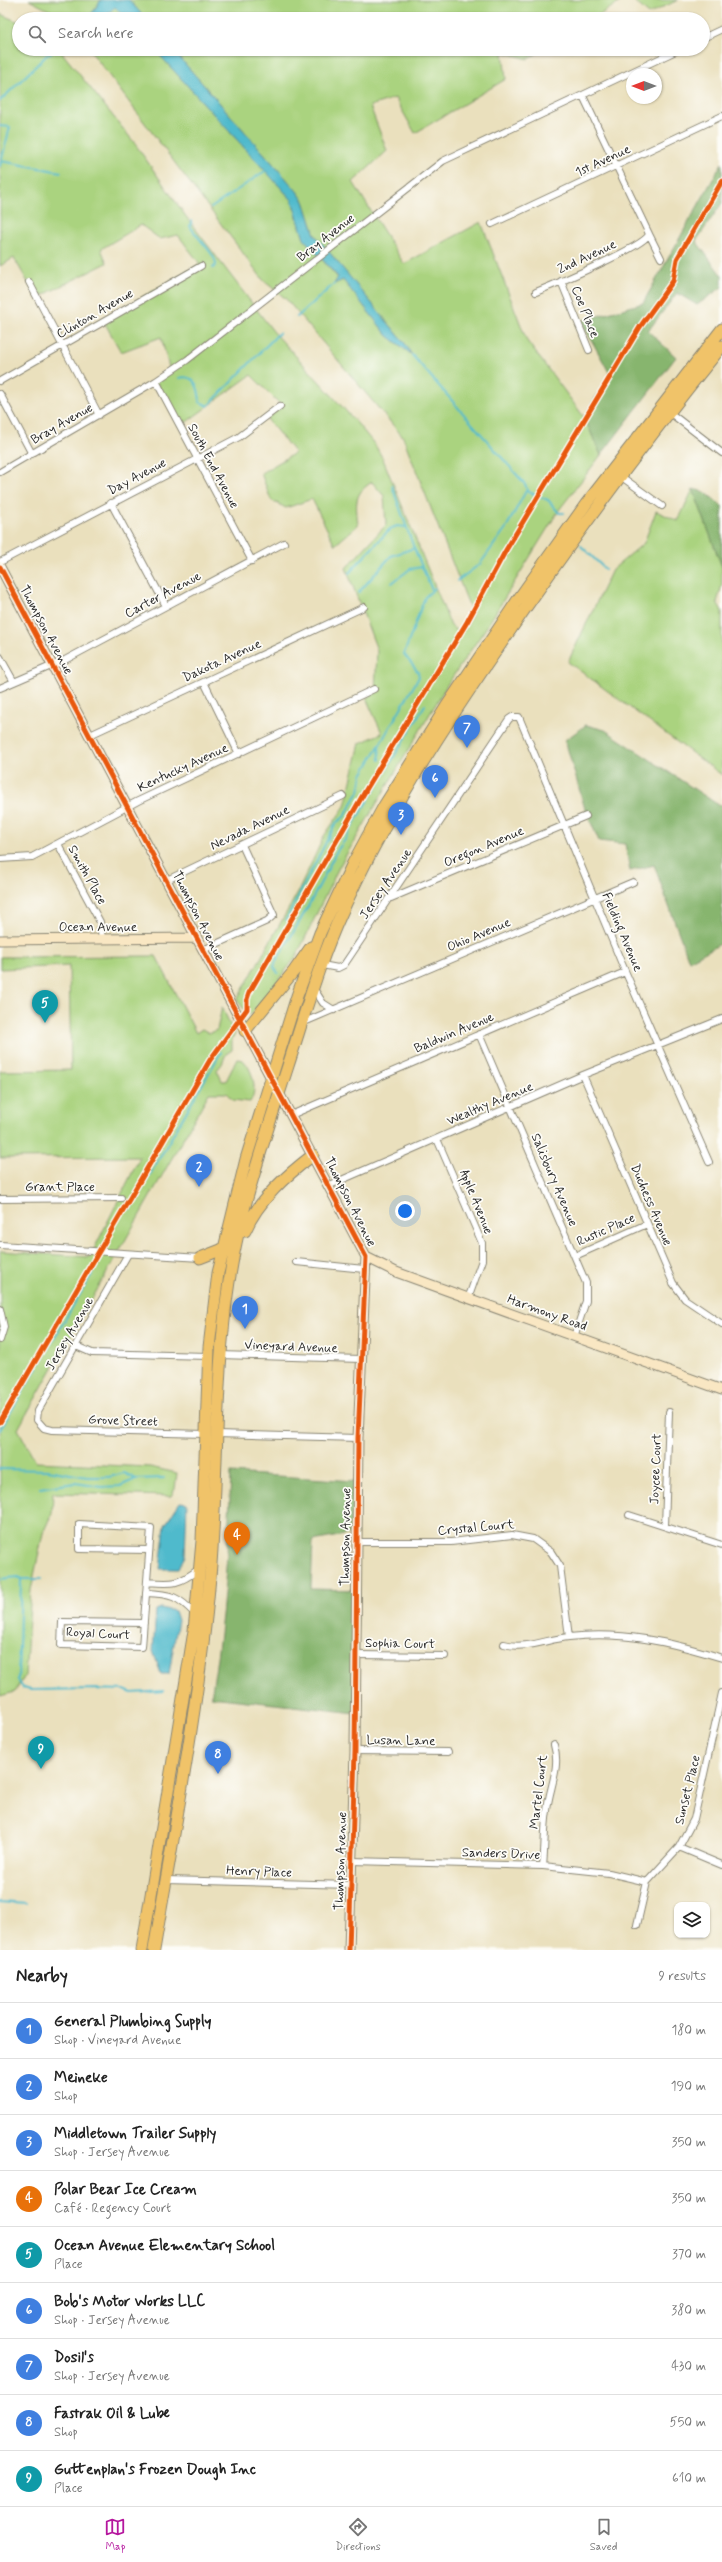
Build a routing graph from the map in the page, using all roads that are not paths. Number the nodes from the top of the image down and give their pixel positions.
1 (722, 28) edge
2 (710, 34) edge
3 (666, 56) edge
4 (583, 96) junction
5 (722, 116) edge
6 (618, 166) junction
7 (492, 224) dead end
8 (647, 237) junction
9 (661, 258) dead end
10 (201, 266) dead end
11 (561, 281) junction
12 (29, 282) dead end
13 (536, 292) dead end
14 (722, 329) edge
15 (62, 346) junction
16 (721, 348) edge
17 (589, 350) dead end
18 (0, 381) edge
19 (156, 381) junction
20 (0, 394) edge
21 (280, 406) dead end
22 (668, 412) junction
23 (99, 415) junction
24 (722, 453) edge
25 (32, 454) junction
26 (196, 458) junction
27 (0, 472) edge
28 (619, 475) junction
29 (111, 503) junction
30 (662, 506) dead end
31 (284, 543) dead end
32 (252, 561) junction
33 (0, 562) edge
34 (0, 567) edge
35 (166, 606) junction
36 (364, 607) dead end
37 (0, 657) edge
38 (52, 665) junction
39 (14, 682) junction
40 (204, 682) junction
41 (0, 688) edge
42 (374, 689) dead end
43 (512, 717) joint
44 (90, 735) junction
45 (239, 754) junction
46 (342, 796) dead end
47 (128, 807) junction
48 (586, 816) dead end
49 (564, 825) junction
50 (58, 844) junction
51 (242, 845) junction
52 (0, 860) edge
53 (167, 880) junction
54 (633, 882) dead end
55 (391, 898) junction
56 (595, 898) junction
57 (320, 933) junction
58 (197, 938) junction
59 (102, 939) junction
60 (0, 940) edge
61 (204, 950) junction
62 (322, 965) junction
63 (625, 972) junction
64 (314, 989) junction
65 (334, 1010) junction
66 (722, 1019) edge
67 (302, 1023) junction
68 (245, 1031) junction
69 (479, 1034) junction
70 (658, 1044) junction
71 (583, 1075) junction
72 (271, 1078) junction
73 (280, 1093) junction
74 (511, 1107) junction
75 (291, 1115) junction
76 (437, 1139) junction
77 (313, 1155) junction
78 (709, 1162) dead end
79 (330, 1185) junction
80 (121, 1198) dead end
81 (0, 1199) edge
82 (647, 1224) junction
83 (0, 1245) edge
84 (223, 1249) junction
85 (128, 1254) junction
86 (234, 1255) junction
87 (575, 1256) junction
88 (366, 1257) junction
89 (200, 1258) junction
90 (296, 1262) dead end
91 (364, 1269) junction
92 (218, 1273) junction
93 (468, 1299) junction
94 (0, 1309) edge
95 (722, 1324) edge
96 (574, 1337) junction
97 (0, 1340) edge
98 (76, 1346) junction
99 (220, 1355) junction
100 (208, 1356) junction
101 (361, 1360) junction
102 (722, 1390) edge
103 (669, 1412) dead end
104 (41, 1426) joint
105 (211, 1434) junction
106 (358, 1438) junction
107 (629, 1515) dead end
108 (665, 1526) junction
109 (357, 1542) junction
110 (722, 1545) edge
111 (149, 1550) junction
112 (200, 1568) junction
113 (147, 1582) junction
114 (146, 1593) junction
115 (196, 1615) junction
116 (144, 1623) junction
117 (569, 1637) junction
118 (504, 1644) dead end
119 (356, 1655) junction
120 (445, 1656) dead end
121 (722, 1658) edge
122 (722, 1693) edge
123 (554, 1745) dead end
124 (355, 1751) junction
125 (448, 1752) dead end
126 (679, 1847) junction
127 (352, 1861) junction
128 (722, 1865) edge
129 (543, 1866) junction
130 (166, 1880) junction
131 (647, 1882) junction
132 (351, 1885) junction
133 (638, 1925) dead end
134 (142, 1950) edge
135 (154, 1950) edge
136 (349, 1950) edge

1 - 2 street
3 - 4 street, Bray Avenue
4 - 6 street
4 - 19 street, Bray Avenue
5 - 6 street, 1st Avenue
6 - 7 street, 1st Avenue
6 - 8 street
8 - 9 street
8 - 11 street, 2nd Avenue
10 - 15 street, Clinton Avenue
11 - 13 street, 2nd Avenue
11 - 17 street, Coe Place
12 - 15 street
14 - 57 highway
15 - 18 street, Clinton Avenue
15 - 23 street
16 - 22 highway
19 - 23 street, Bray Avenue
19 - 26 street, South End Avenue
20 - 25 street
21 - 26 street, Day Avenue
22 - 24 street
22 - 28 highway
23 - 25 street, Bray Avenue
25 - 27 street, Bray Avenue
26 - 29 street, Day Avenue
26 - 32 street, South End Avenue
28 - 30 street
28 - 62 highway
29 - 33 street, Day Avenue
29 - 35 street
31 - 32 street, Carter Avenue
32 - 35 street, Carter Avenue
34 - 38 street, Thompson Avenue
35 - 38 street, Carter Avenue
36 - 40 street, Dakota Avenue
37 - 39 street
38 - 39 street, Carter Avenue
38 - 44 street, Thompson Avenue
39 - 41 street, Carter Avenue
40 - 44 street, Dakota Avenue
40 - 45 street
42 - 45 street, Kentucky Avenue
43 - 49 street, Fielding Avenue
43 - 55 street, Jersey Avenue
44 - 47 street, Thompson Avenue
45 - 47 street, Kentucky Avenue
46 - 51 street, Nevada Avenue
47 - 50 street, Kentucky Avenue
47 - 53 street, Thompson Avenue
48 - 49 street, Oregon Avenue
49 - 55 street, Oregon Avenue
49 - 56 street, Fielding Avenue
50 - 52 street, Kentucky Avenue
50 - 59 street, Smith Place
51 - 53 street, Nevada Avenue
51 - 61 street
53 - 58 street, Thompson Avenue
54 - 56 street, Ohio Avenue
55 - 62 street, Jersey Avenue
56 - 63 street, Fielding Avenue
56 - 65 street, Ohio Avenue
57 - 68 highway
57 - 72 highway
58 - 59 street, Ocean Avenue
58 - 61 street, Thompson Avenue
59 - 60 street, Ocean Avenue
61 - 68 street, Thompson Avenue
62 - 64 highway
63 - 69 street, Baldwin Avenue
63 - 70 street, Fielding Avenue
64 - 65 street
64 - 67 highway
65 - 67 street, Ohio Avenue
66 - 70 street, Wealthy Avenue
67 - 73 highway
68 - 72 street, Thompson Avenue
69 - 74 street, Salisbury Avenue
69 - 75 street, Baldwin Avenue
70 - 71 street, Wealthy Avenue
70 - 78 street, Fielding Avenue
71 - 74 street, Wealthy Avenue
71 - 82 street, Duchess Avenue
72 - 73 street, Thompson Avenue
72 - 84 highway
73 - 75 street, Thompson Avenue
73 - 86 highway
74 - 76 street, Wealthy Avenue
74 - 87 street, Salisbury Avenue
75 - 77 street, Thompson Avenue
76 - 79 street, Wealthy Avenue
76 - 93 street, Apple Avenue
77 - 79 street, Thompson Avenue
77 - 86 highway
79 - 88 street, Thompson Avenue
80 - 81 street, Grant Place
82 - 87 street, Rustic Place
82 - 95 street, Duchess Avenue
83 - 85 street
84 - 89 highway
84 - 92 highway
85 - 89 street
85 - 98 street, Jersey Avenue
86 - 99 highway
87 - 96 street, Salisbury Avenue
88 - 91 street, Thompson Avenue
88 - 93 street, Harmony Road
89 - 92 highway
90 - 91 street
91 - 101 street, Thompson Avenue
92 - 100 highway
93 - 96 street, Harmony Road
94 - 97 street
96 - 102 street, Harmony Road
98 - 100 street
98 - 104 street, Jersey Avenue
99 - 101 street, Vineyard Avenue
99 - 105 highway
100 - 105 highway
101 - 106 street, Thompson Avenue
103 - 108 street, Joycee Court
104 - 105 street, Grove Street
105 - 106 street, Grove Street
105 - 112 highway
105 - 130 highway
106 - 109 street, Thompson Avenue
107 - 108 street
108 - 110 street
109 - 117 street, Crystal Court
109 - 119 street, Thompson Avenue
111 - 111 street, Royal Court
111 - 113 street, Royal Court
112 - 113 street
112 - 115 highway
113 - 114 street, Royal Court
114 - 115 street
114 - 116 street, Royal Court
115 - 134 highway
116 - 116 street, Royal Court
117 - 118 street
117 - 121 street
119 - 120 street, Sophia Court
119 - 124 street, Thompson Avenue
122 - 126 street, Sunset Place
123 - 129 street, Martel Court
124 - 125 street, Lusan Lane
124 - 127 street, Thompson Avenue
126 - 128 street
126 - 131 street, Sunset Place
127 - 129 street, Sanders Drive
127 - 132 street, Thompson Avenue
129 - 131 street, Sanders Drive
130 - 132 street, Henry Place
130 - 135 highway
131 - 133 street
132 - 136 street, Thompson Avenue

